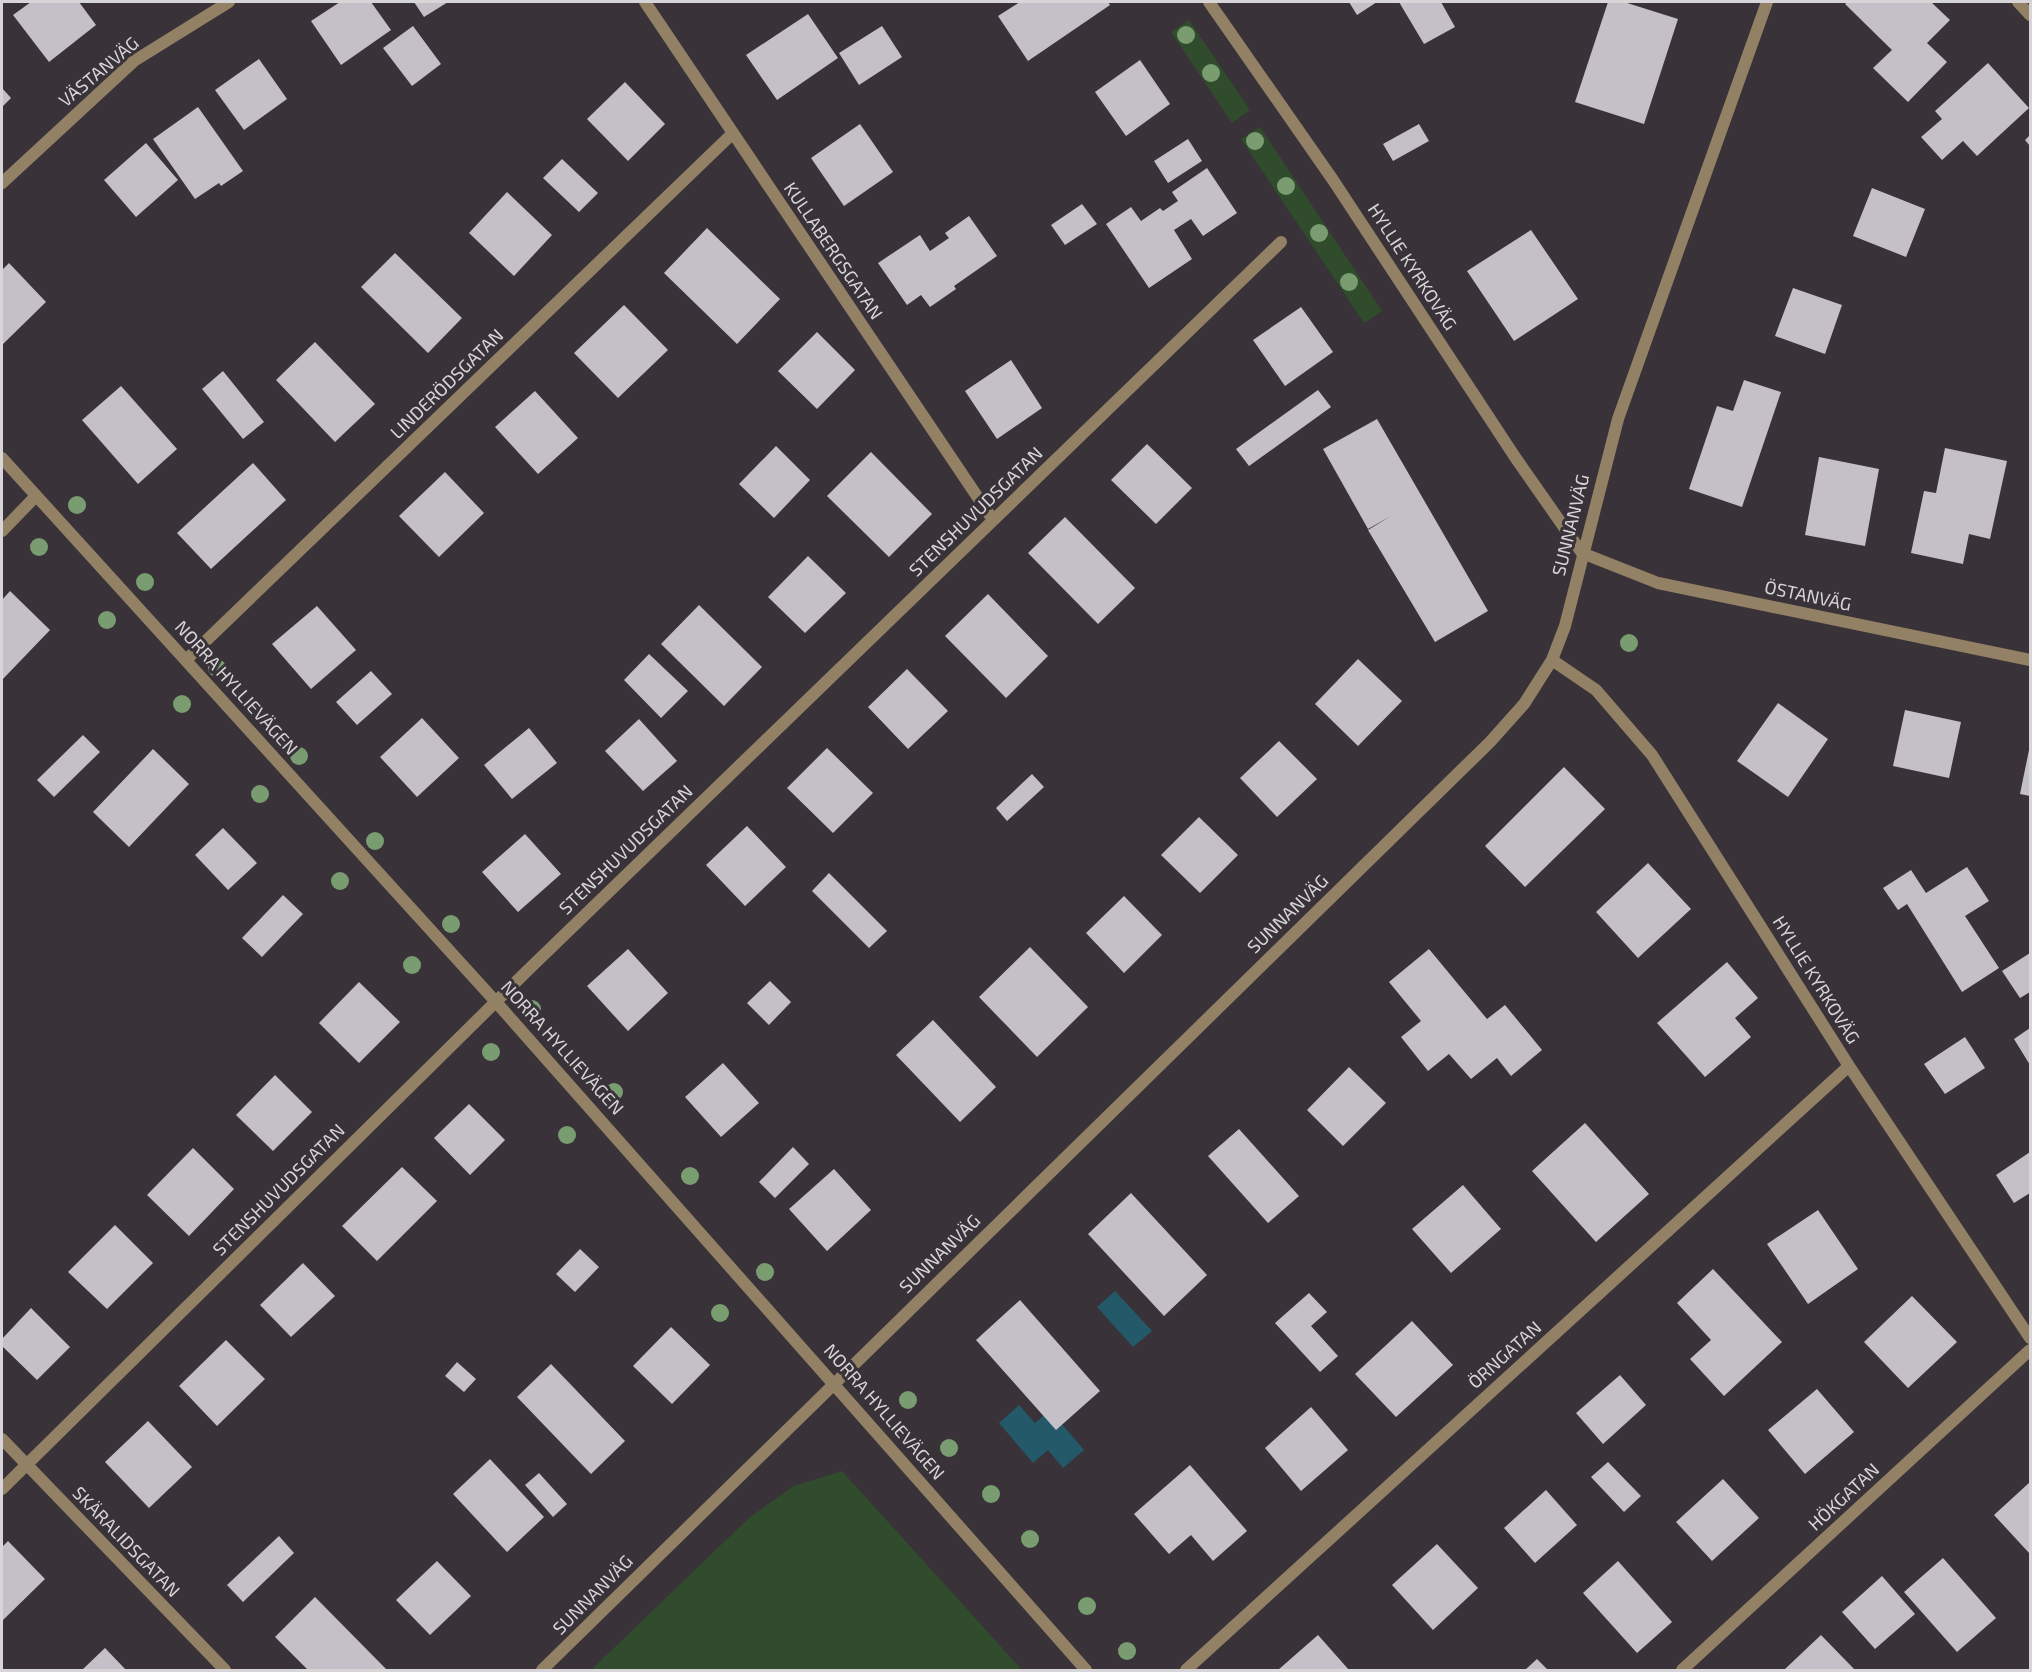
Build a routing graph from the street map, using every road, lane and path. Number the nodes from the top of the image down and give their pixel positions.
1 (229, 2) edge
2 (645, 2) edge
3 (1209, 2) edge
4 (1767, 2) edge
5 (2018, 2) edge
6 (2031, 15) edge
7 (732, 134) junction
8 (2, 183) edge
9 (1281, 242) dead end
10 (2, 458) edge
11 (36, 496) junction
12 (993, 520) junction
13 (2, 531) edge
14 (1582, 553) junction
15 (186, 660) junction
16 (1552, 660) junction
17 (2031, 660) edge
18 (496, 1002) junction
19 (1849, 1066) junction
20 (2031, 1338) edge
21 (2031, 1350) edge
22 (833, 1383) junction
23 (2, 1439) edge
24 (26, 1465) junction
25 (2, 1489) edge
26 (225, 1671) edge
27 (542, 1671) edge
28 (1086, 1671) edge
29 (1186, 1671) edge
30 (1682, 1671) edge

1 - 8 street, VÄSTANVÄG
2 - 7 street, KULLABERGSGATAN
3 - 14 street, HYLLIE KYRKOVÄG
4 - 14 street, SUNNANVÄG
5 - 6 street
7 - 12 street, KULLABERGSGATAN
7 - 15 street, LINDERÖDSGATAN
9 - 12 street, STENSHUVUDSGATAN
10 - 11 street, NORRA HYLLIEVÄGEN
11 - 13 street
11 - 15 street, NORRA HYLLIEVÄGEN
12 - 18 street, STENSHUVUDSGATAN
14 - 16 street, SUNNANVÄG
14 - 17 street, ÖSTANVÄG
15 - 18 street, NORRA HYLLIEVÄGEN
16 - 19 street, HYLLIE KYRKOVÄG
16 - 22 street, SUNNANVÄG
18 - 22 street, NORRA HYLLIEVÄGEN
18 - 24 street, STENSHUVUDSGATAN
19 - 20 street, HYLLIE KYRKOVÄG
19 - 29 street, ÖRNGATAN
21 - 30 street, HÖKGATAN
22 - 27 street, SUNNANVÄG
22 - 28 street, NORRA HYLLIEVÄGEN
23 - 24 street, SKÄRALIDSGATAN
24 - 25 street, STENSHUVUDSGATAN
24 - 26 street, SKÄRALIDSGATAN

